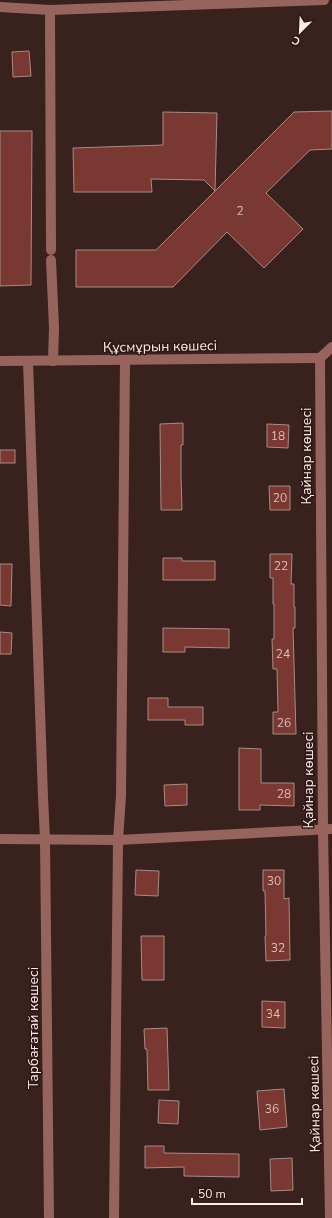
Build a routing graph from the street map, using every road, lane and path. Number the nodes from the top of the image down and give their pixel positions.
1 (324, 0) edge
2 (0, 6) edge
3 (50, 10) junction
4 (332, 347) edge
5 (320, 358) junction
6 (125, 360) junction
7 (0, 361) edge
8 (28, 361) junction
9 (53, 361) junction
10 (327, 829) edge
11 (0, 839) edge
12 (45, 839) junction
13 (118, 840) junction
14 (48, 1218) edge
15 (114, 1218) edge
16 (330, 1218) edge

1 - 3 street
2 - 3 street
3 - 9 street
4 - 5 street
5 - 6 street, Құсмұрын көшесі
5 - 10 street, Қайнар көшесі
6 - 9 street, Құсмұрын көшесі
6 - 13 street
7 - 8 street, Құсмұрын көшесі
8 - 9 street, Құсмұрын көшесі
8 - 12 street, Тарбағатай көшесі
10 - 13 street
10 - 16 street, Қайнар көшесі
11 - 12 street
12 - 13 street
12 - 14 street, Тарбағатай көшесі
13 - 15 street

